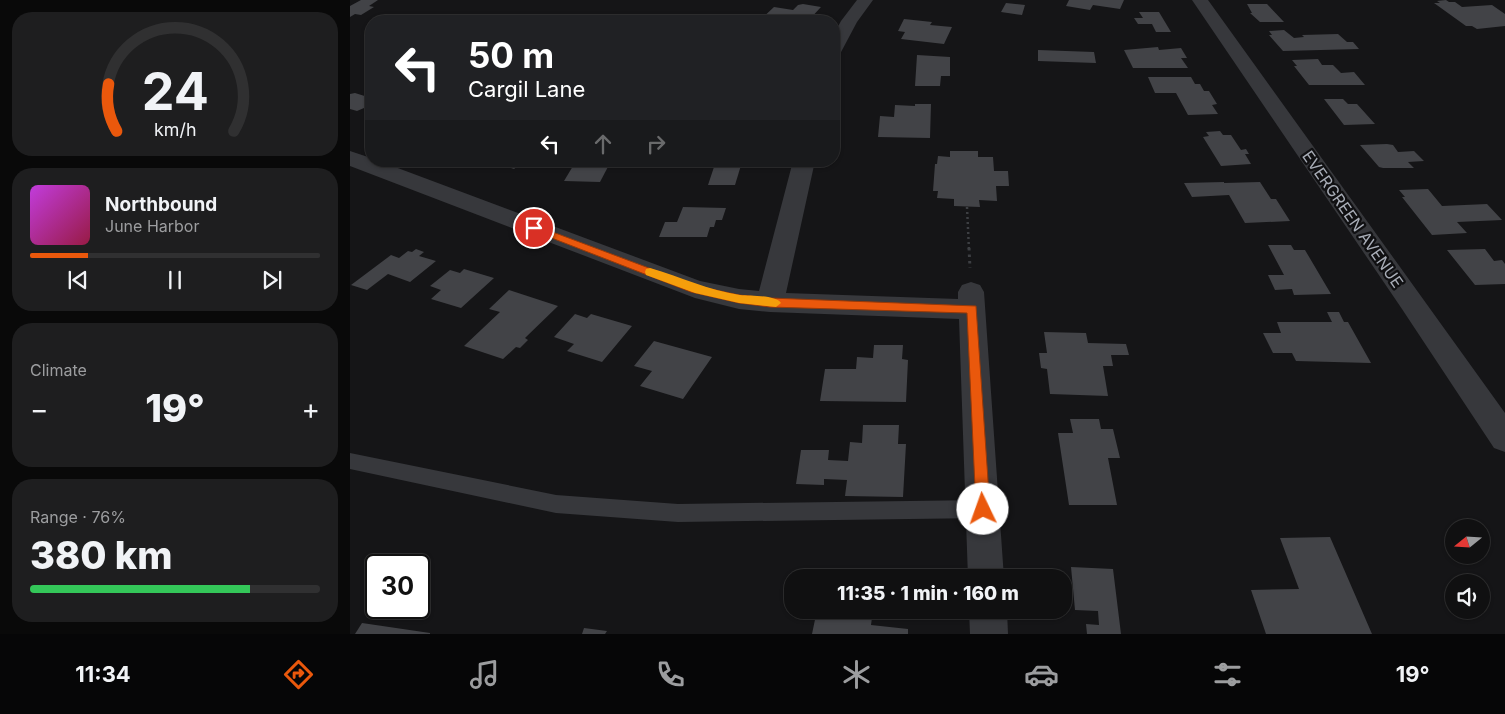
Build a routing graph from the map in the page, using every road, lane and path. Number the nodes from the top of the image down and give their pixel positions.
1 (865, 0) edge
2 (1200, 0) edge
3 (840, 38) edge
4 (350, 158) edge
5 (365, 164) edge
6 (374, 167) edge
7 (803, 167) edge
8 (967, 207) dead end
9 (971, 300) junction
10 (770, 302) junction
11 (1505, 438) edge
12 (350, 461) edge
13 (983, 509) junction
14 (986, 569) edge
15 (988, 619) edge
16 (989, 634) edge

1 - 3 street
2 - 11 street, EVERGREEN AVENUE
4 - 5 street
6 - 10 street
7 - 10 street
8 - 9 path
9 - 10 street
9 - 13 street
12 - 13 lane
13 - 14 street
15 - 16 street

